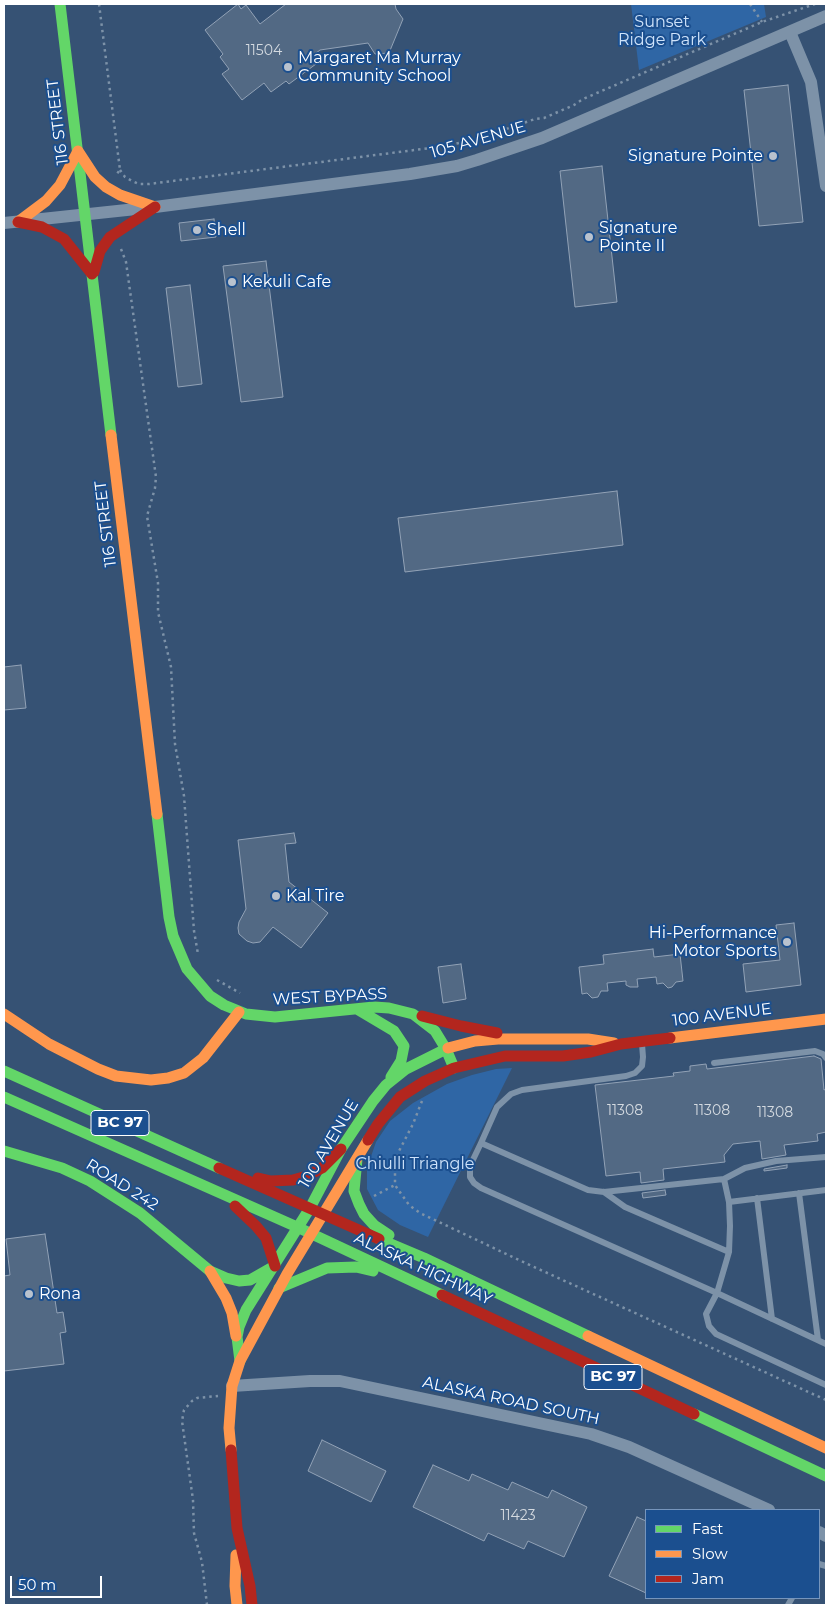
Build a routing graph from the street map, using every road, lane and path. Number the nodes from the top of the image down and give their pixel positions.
1 (60, 4) edge
2 (99, 4) edge
3 (750, 4) edge
4 (815, 4) edge
5 (826, 16) edge
6 (762, 22) junction
7 (790, 32) junction
8 (78, 151) junction
9 (120, 170) junction
10 (826, 179) edge
11 (106, 186) junction
12 (156, 207) junction
13 (86, 215) junction
14 (18, 222) junction
15 (4, 223) edge
16 (110, 237) junction
17 (92, 276) junction
18 (200, 959) dead end
19 (215, 979) dead end
20 (240, 993) dead end
21 (356, 1008) junction
22 (239, 1012) junction
23 (4, 1014) edge
24 (414, 1014) junction
25 (826, 1019) edge
26 (533, 1038) junction
27 (642, 1042) junction
28 (622, 1044) junction
29 (446, 1049) junction
30 (826, 1058) edge
31 (714, 1063) dead end
32 (454, 1068) junction
33 (4, 1071) edge
34 (386, 1085) junction
35 (4, 1096) edge
36 (422, 1100) dead end
37 (481, 1143) junction
38 (341, 1149) junction
39 (4, 1151) edge
40 (826, 1157) edge
41 (357, 1159) junction
42 (237, 1175) junction
43 (724, 1179) junction
44 (395, 1185) junction
45 (826, 1190) edge
46 (604, 1192) junction
47 (799, 1193) junction
48 (223, 1195) junction
49 (757, 1198) junction
50 (369, 1199) dead end
51 (729, 1202) junction
52 (310, 1208) junction
53 (324, 1215) junction
54 (297, 1228) junction
55 (311, 1234) junction
56 (728, 1252) junction
57 (424, 1258) junction
58 (275, 1266) junction
59 (210, 1270) junction
60 (400, 1277) junction
61 (279, 1288) junction
62 (717, 1293) junction
63 (772, 1319) junction
64 (237, 1337) junction
65 (818, 1340) junction
66 (826, 1344) edge
67 (240, 1361) junction
68 (826, 1385) edge
69 (231, 1390) junction
70 (826, 1400) edge
71 (826, 1448) edge
72 (823, 1474) edge
73 (767, 1509) edge
74 (237, 1528) junction
75 (206, 1605) edge
76 (237, 1605) edge
77 (252, 1605) edge

1 - 8 main road, 116 STREET
2 - 9 path
3 - 6 path
4 - 6 path
5 - 7 street, 105 AVENUE
6 - 9 path
7 - 10 street
7 - 12 street, 105 AVENUE
8 - 11 main road
8 - 13 main road, 116 STREET
8 - 14 main road
9 - 11 path
11 - 12 main road
12 - 13 street, 105 AVENUE
12 - 16 main road
13 - 14 street, 105 AVENUE
13 - 17 main road, 116 STREET
14 - 15 street, 105 AVENUE
14 - 17 main road
16 - 17 main road
16 - 18 path
17 - 22 main road, 116 STREET
19 - 20 path
21 - 22 main road, WEST BYPASS
21 - 24 main road, WEST BYPASS
21 - 34 main road
22 - 23 main road
24 - 26 main road
24 - 29 main road, WEST BYPASS
25 - 27 main road, 100 AVENUE
26 - 28 main road, 100 AVENUE
26 - 29 main road, 100 AVENUE
27 - 28 main road, 100 AVENUE
27 - 37 lane
28 - 32 main road, 100 AVENUE
29 - 32 main road, WEST BYPASS
29 - 34 main road, 100 AVENUE
30 - 31 lane
32 - 41 main road, 100 AVENUE
33 - 42 main road, ALASKA HIGHWAY / BC 97
34 - 38 main road, 100 AVENUE
35 - 48 main road, ALASKA HIGHWAY / BC 97
36 - 44 path
37 - 46 lane
37 - 62 lane
38 - 42 main road
38 - 52 main road, 100 AVENUE
39 - 59 main road, ROAD 242
40 - 43 lane
41 - 53 main road, 100 AVENUE
41 - 57 main road
42 - 52 main road, ALASKA HIGHWAY / BC 97
43 - 46 lane
43 - 51 lane
44 - 50 path
44 - 70 path
45 - 47 lane
46 - 56 lane
47 - 49 lane
47 - 65 lane
48 - 54 main road, ALASKA HIGHWAY / BC 97
48 - 58 main road
49 - 51 lane
49 - 63 lane
51 - 56 lane
52 - 53 main road, ALASKA HIGHWAY / BC 97
52 - 54 main road, 100 AVENUE
53 - 55 main road, 100 AVENUE
53 - 57 main road, ALASKA HIGHWAY / BC 97
54 - 55 main road, ALASKA HIGHWAY / BC 97
54 - 58 main road, 100 AVENUE
55 - 60 main road, ALASKA HIGHWAY / BC 97
55 - 61 main road, 100 AVENUE
56 - 62 lane
57 - 71 main road, ALASKA HIGHWAY / BC 97
58 - 59 main road, ROAD 242
58 - 64 main road, 100 AVENUE
59 - 64 main road, ROAD 242
60 - 61 main road
60 - 72 main road, ALASKA HIGHWAY / BC 97
61 - 67 main road, 100 AVENUE
62 - 63 lane
62 - 68 lane
63 - 65 lane
64 - 67 main road, ROAD 242
65 - 66 lane
67 - 69 main road
69 - 73 street, ALASKA ROAD SOUTH
69 - 74 main road
69 - 75 path
74 - 76 main road
74 - 77 main road

